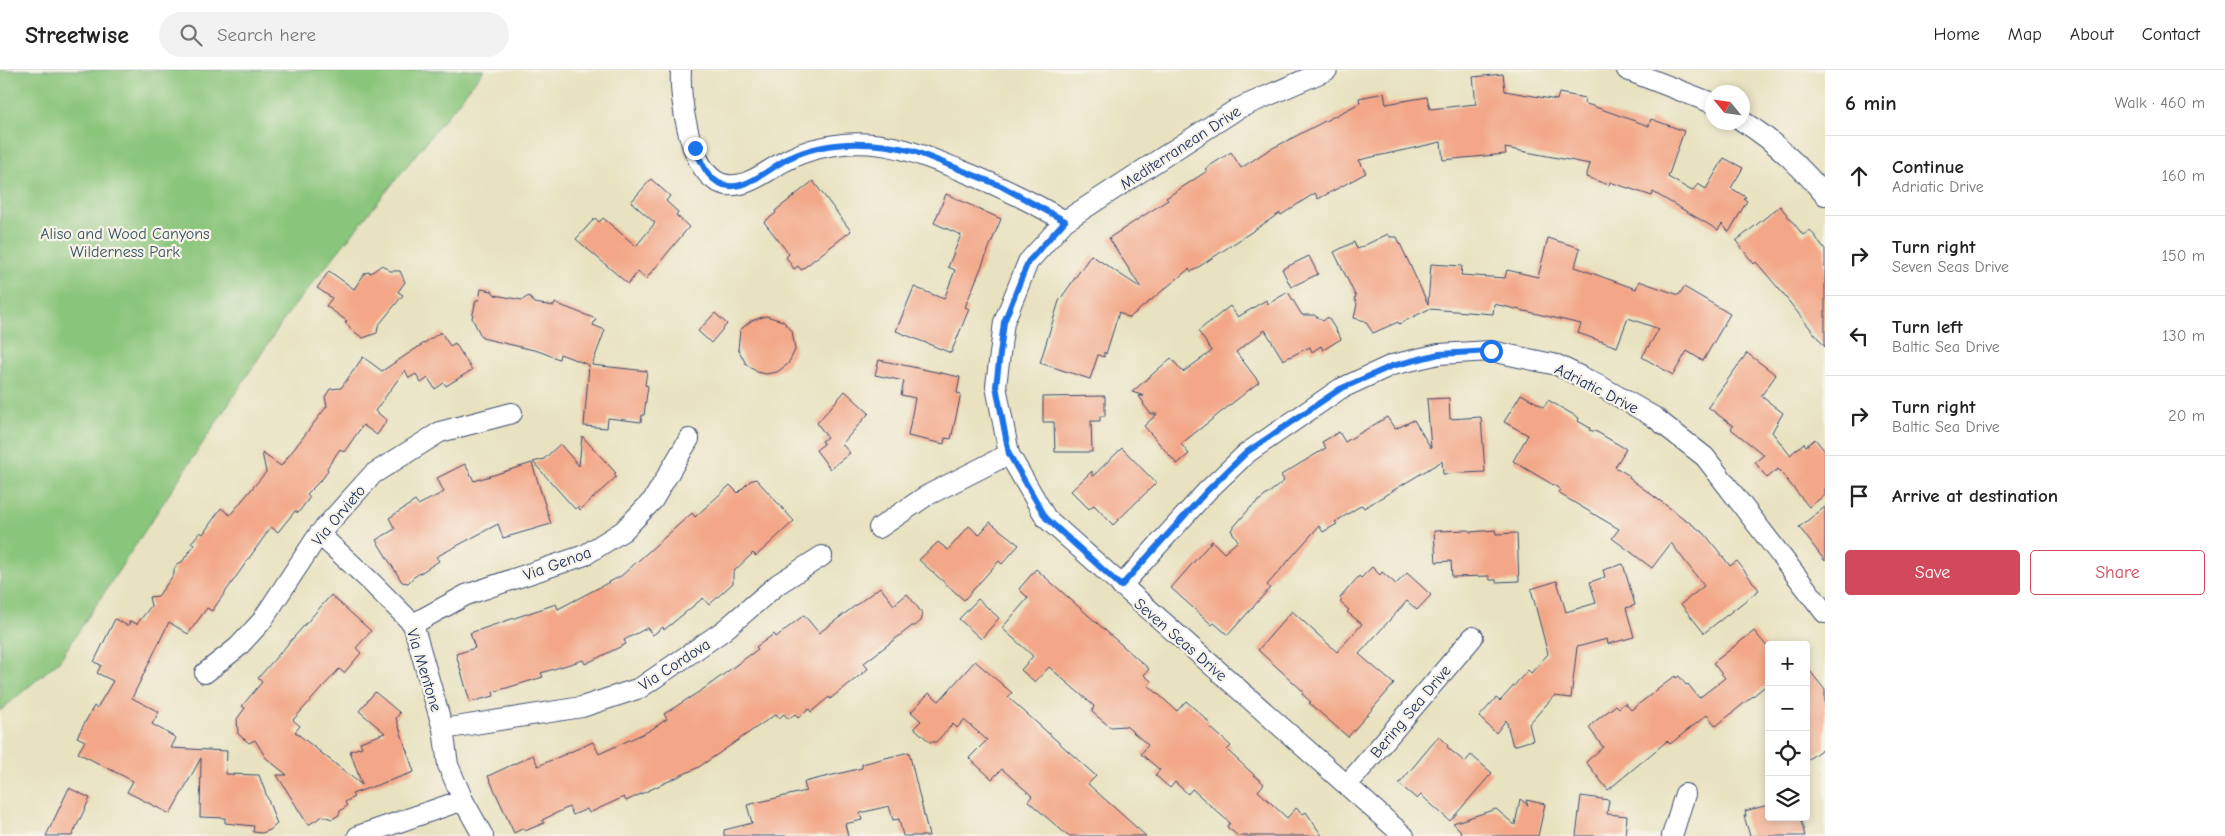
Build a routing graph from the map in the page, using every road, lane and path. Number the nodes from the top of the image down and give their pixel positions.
1 (681, 70) edge
2 (1327, 70) edge
3 (1627, 70) edge
4 (1705, 100) edge
5 (1750, 126) edge
6 (1825, 195) edge
7 (1065, 221) junction
8 (512, 413) dead end
9 (689, 439) dead end
10 (1009, 454) junction
11 (879, 528) dead end
12 (319, 534) junction
13 (822, 556) dead end
14 (1121, 586) junction
15 (1825, 614) edge
16 (413, 624) junction
17 (1473, 637) dead end
18 (205, 673) dead end
19 (443, 729) junction
20 (1347, 785) junction
21 (1685, 794) dead end
22 (463, 800) junction
23 (358, 836) edge
24 (483, 836) edge
25 (1404, 836) edge
26 (1672, 836) edge

1 - 7 street
2 - 7 street, Mediterranean Drive
3 - 4 street
5 - 6 street
7 - 10 street, Seven Seas Drive
8 - 12 street, Via Orvieto
9 - 16 street, Via Genoa
10 - 11 street
10 - 14 street, Seven Seas Drive
12 - 16 street, Via Mentone
12 - 18 street, Via Orvieto
13 - 19 street, Via Cordova
14 - 15 street, Adriatic Drive
14 - 20 street, Seven Seas Drive
16 - 19 street, Via Mentone
17 - 20 street, Bering Sea Drive
19 - 22 street, Via Mentone
20 - 25 street, Seven Seas Drive
21 - 26 street
22 - 23 street
22 - 24 street, Via Mentone

